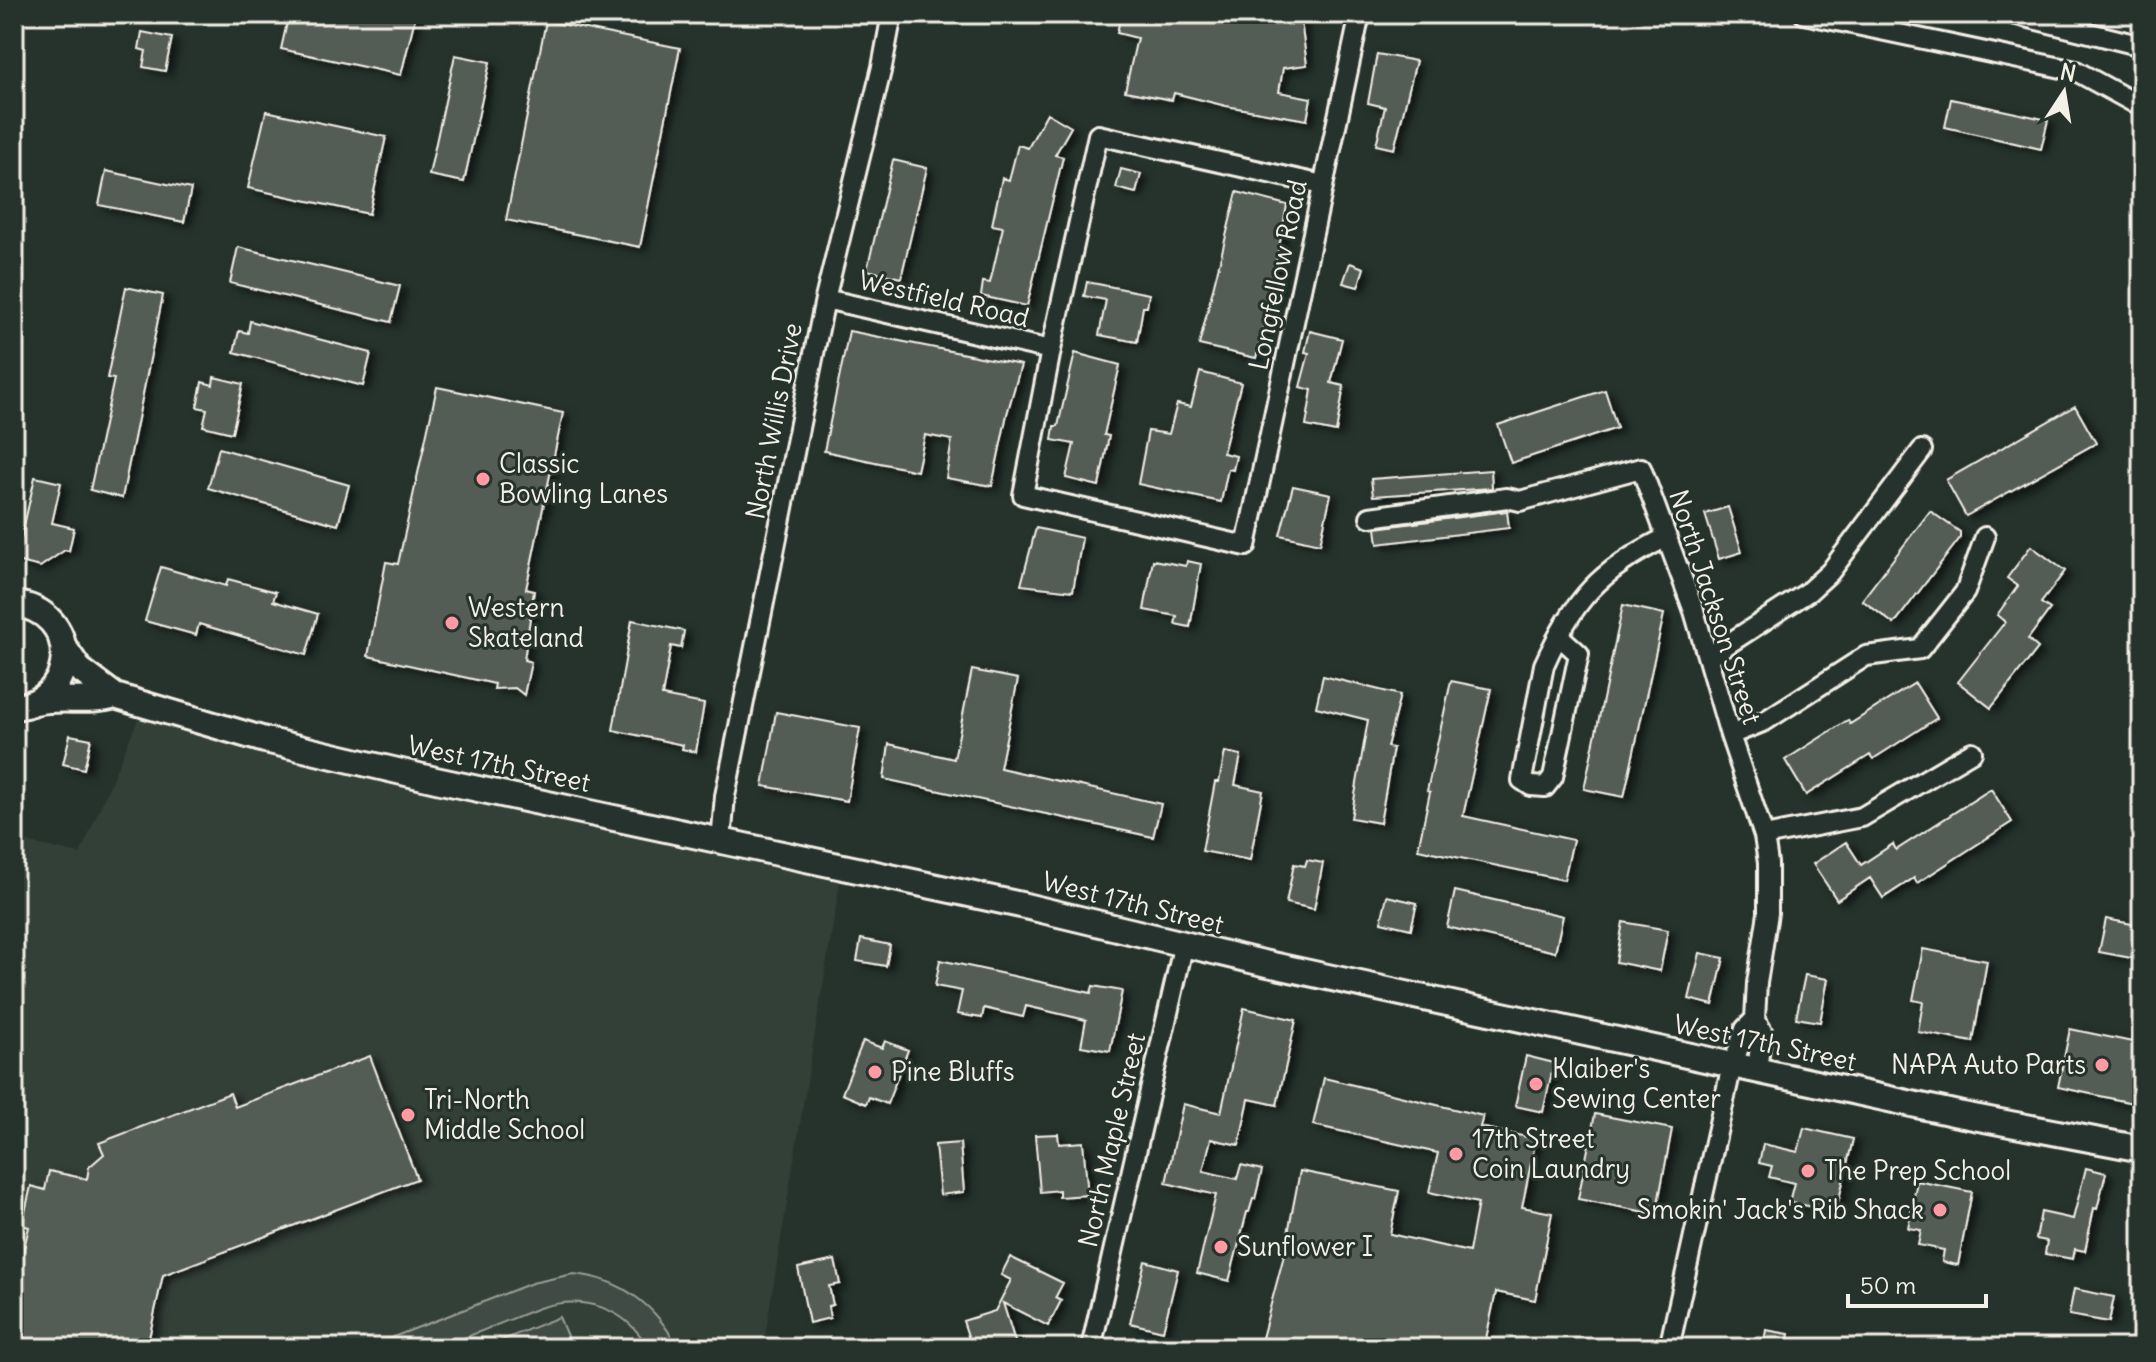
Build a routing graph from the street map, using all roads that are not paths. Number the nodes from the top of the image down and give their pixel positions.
1 (892, 14) edge
2 (1360, 14) edge
3 (1804, 14) edge
4 (2013, 14) edge
5 (2142, 46) edge
6 (2142, 107) edge
7 (1323, 185) junction
8 (825, 299) junction
9 (1051, 350) junction
10 (1922, 450) dead end
11 (1370, 517) dead end
12 (1985, 537) dead end
13 (1665, 538) junction
14 (15, 604) edge
15 (1559, 636) junction
16 (64, 647) junction
17 (1708, 657) junction
18 (115, 696) junction
19 (22, 709) edge
20 (1730, 735) junction
21 (1972, 752) dead end
22 (1764, 836) junction
23 (721, 841) junction
24 (1184, 943) junction
25 (1745, 1068) junction
26 (2142, 1149) edge
27 (1091, 1348) edge
28 (1669, 1348) edge

1 - 8 street, North Willis Drive
2 - 7 street, Longfellow Road
3 - 6 street
4 - 5 street
7 - 9 street
7 - 9 street, Longfellow Road
8 - 9 street, Westfield Road
8 - 23 street, North Willis Drive
10 - 17 street
11 - 13 street, North Jackson Street
12 - 20 street
13 - 15 street
13 - 17 street, North Jackson Street
14 - 16 main road, West 17th Street
15 - 15 street
16 - 18 main road, West 17th Street
16 - 19 main road
17 - 20 street, North Jackson Street
18 - 19 main road, West 17th Street
18 - 23 main road, West 17th Street
20 - 22 street, North Jackson Street
21 - 22 street
22 - 25 street, North Jackson Street
23 - 24 main road, West 17th Street
24 - 25 main road, West 17th Street
24 - 27 street, North Maple Street
25 - 26 main road, West 17th Street
25 - 28 street

